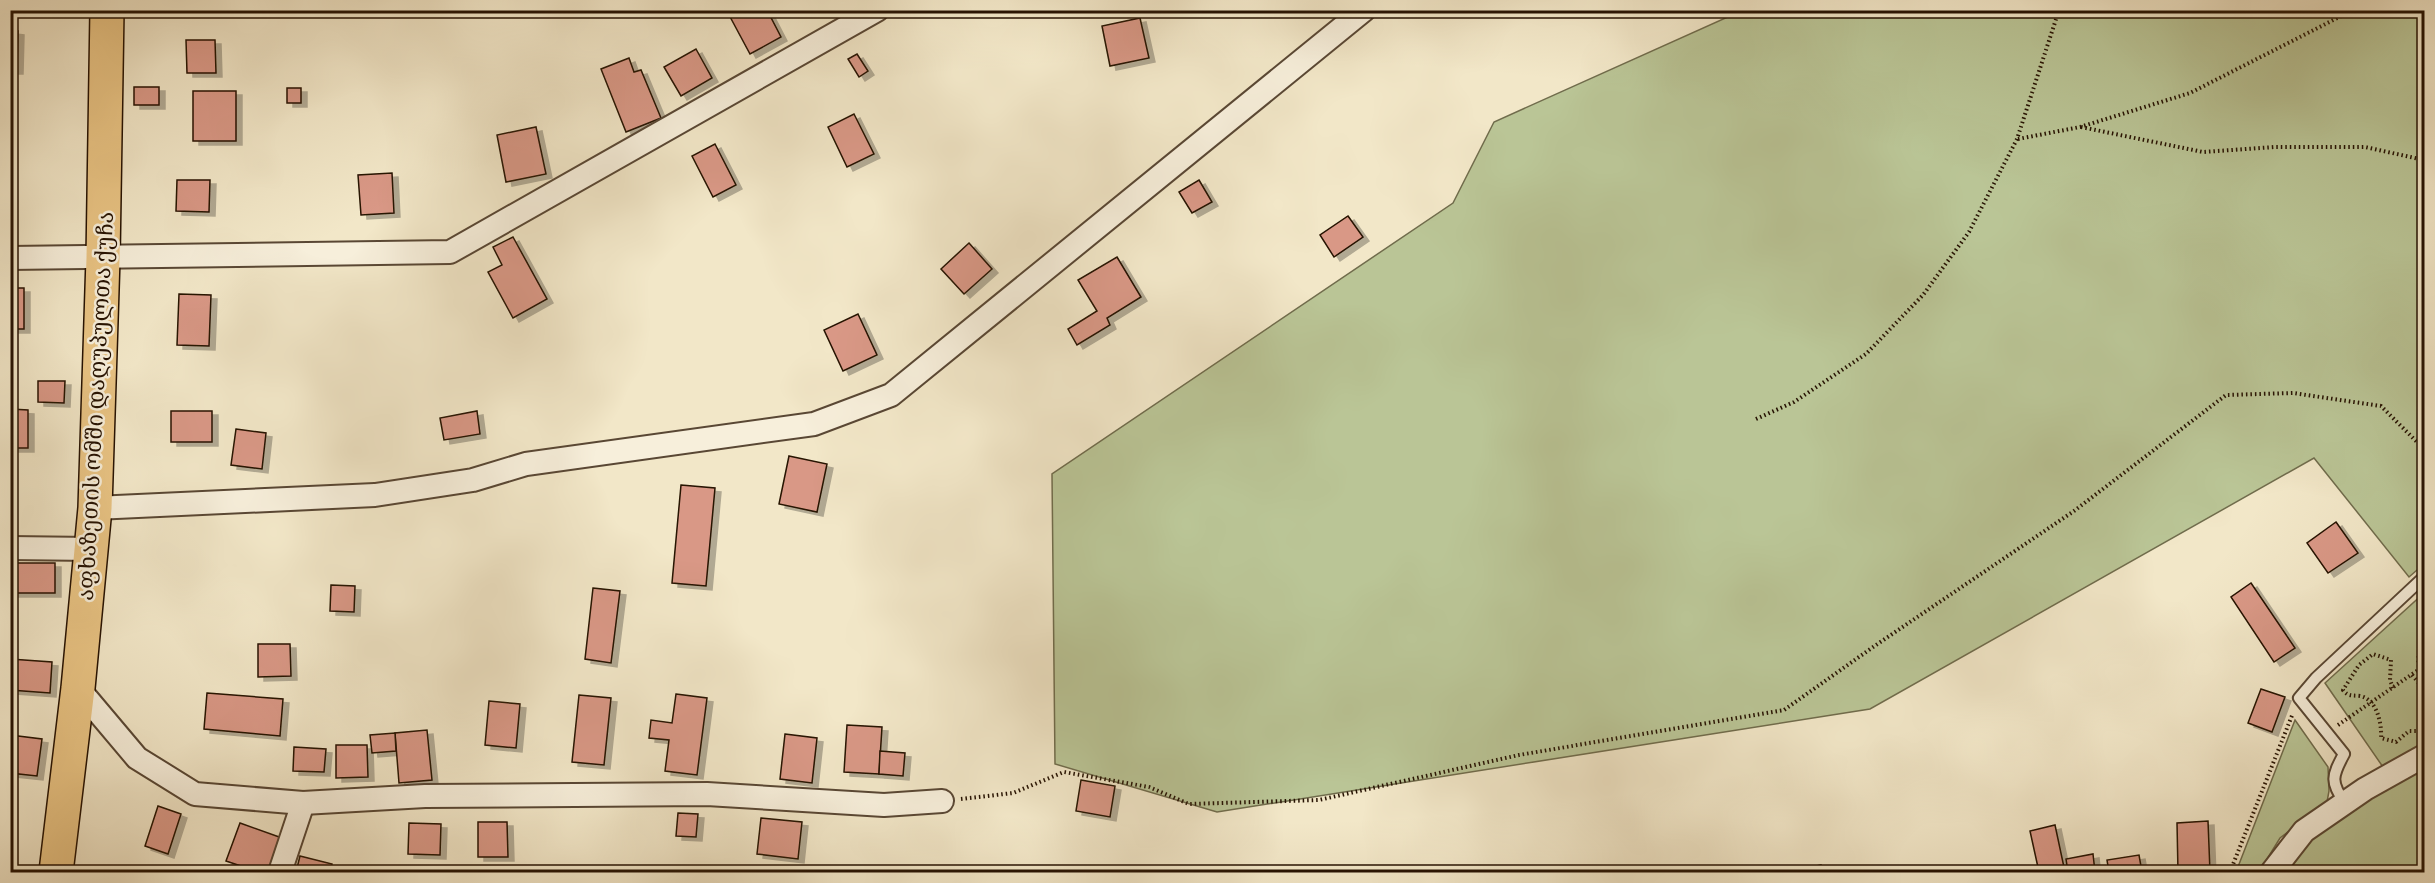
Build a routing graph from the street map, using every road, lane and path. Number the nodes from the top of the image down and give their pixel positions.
1 (107, 10) edge
2 (877, 10) edge
3 (1364, 10) edge
4 (2059, 10) edge
5 (2353, 10) edge
6 (2080, 127) junction
7 (2017, 140) junction
8 (2424, 160) edge
9 (10, 258) edge
10 (103, 258) junction
11 (1756, 420) dead end
12 (2424, 449) edge
13 (95, 508) junction
14 (10, 548) edge
15 (92, 549) junction
16 (2424, 578) edge
17 (2424, 644) edge
18 (2424, 666) edge
19 (2420, 670) junction
20 (2424, 673) edge
21 (2412, 675) junction
22 (78, 688) junction
23 (2393, 688) junction
24 (2424, 689) edge
25 (2299, 698) junction
26 (2371, 703) junction
27 (2424, 731) edge
28 (2327, 733) junction
29 (2424, 756) edge
30 (942, 801) joint
31 (303, 803) junction
32 (2345, 803) junction
33 (56, 873) edge
34 (280, 873) edge
35 (2230, 873) edge
36 (2272, 873) edge

1 - 10 main road, აფხაზეთის ომში დაღუპულთა ქუჩა
2 - 10 street
3 - 13 street
4 - 7 path
5 - 6 path
6 - 7 path
6 - 8 path
7 - 11 path
9 - 10 street
10 - 13 main road, აფხაზეთის ომში დაღუპულთა ქუჩა
12 - 30 path
13 - 15 main road, აფხაზეთის ომში დაღუპულთა ქუჩა
14 - 15 street
15 - 22 main road, აფხაზეთის ომში დაღუპულთა ქუჩა
16 - 25 lane
17 - 19 path
18 - 19 path
19 - 20 path
19 - 21 path
21 - 23 path
21 - 24 path
22 - 31 street
22 - 33 main road, აფხაზეთის ომში დაღუპულთა ქუჩა
23 - 26 path
23 - 26 path
25 - 28 lane
25 - 35 path
26 - 27 path
26 - 28 path
28 - 32 lane
29 - 32 street
30 - 31 street
31 - 34 street
32 - 36 street

